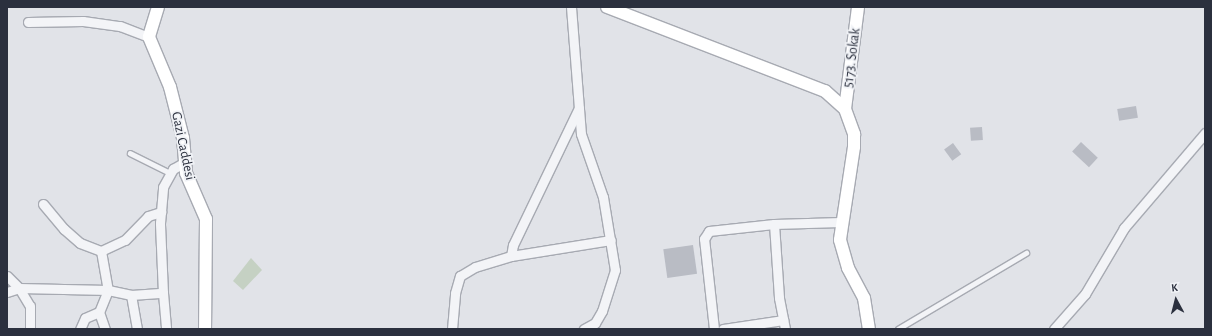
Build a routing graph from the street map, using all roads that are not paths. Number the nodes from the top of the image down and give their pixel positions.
1 (158, 7) edge
2 (571, 7) edge
3 (607, 7) edge
4 (858, 7) edge
5 (28, 22) dead end
6 (149, 37) junction
7 (579, 107) junction
8 (845, 109) junction
9 (1205, 134) edge
10 (130, 153) dead end
11 (185, 162) junction
12 (170, 173) junction
13 (43, 204) dead end
14 (161, 212) junction
15 (841, 222) junction
16 (774, 224) junction
17 (611, 240) junction
18 (101, 251) junction
19 (1026, 253) dead end
20 (511, 256) junction
21 (7, 276) edge
22 (20, 288) junction
23 (108, 290) junction
24 (7, 292) edge
25 (163, 293) junction
26 (131, 295) junction
27 (99, 312) junction
28 (784, 325) edge
29 (592, 328) edge
30 (30, 329) edge
31 (80, 329) edge
32 (105, 329) edge
33 (137, 329) edge
34 (166, 329) edge
35 (205, 329) edge
36 (452, 329) edge
37 (714, 329) edge
38 (723, 329) edge
39 (869, 329) edge
40 (898, 329) edge
41 (1054, 329) edge

1 - 6 street
2 - 7 street
3 - 8 street
4 - 8 street, 5173. Sokak
5 - 6 street
6 - 11 street, Gazi Caddesi
7 - 17 street
7 - 20 street
8 - 15 street
9 - 41 street
10 - 12 lane
11 - 12 street
11 - 35 street, Gazi Caddesi
12 - 14 street
13 - 18 street
14 - 18 street
14 - 25 street
15 - 16 street
15 - 39 street
16 - 28 street
16 - 37 street
17 - 20 street
17 - 29 street
18 - 23 street
19 - 40 lane
20 - 36 street
21 - 22 street
22 - 23 street
22 - 24 street
22 - 30 street
23 - 26 street
23 - 27 street
25 - 26 street
25 - 34 street
26 - 33 street
27 - 31 street
27 - 32 street
28 - 38 street

